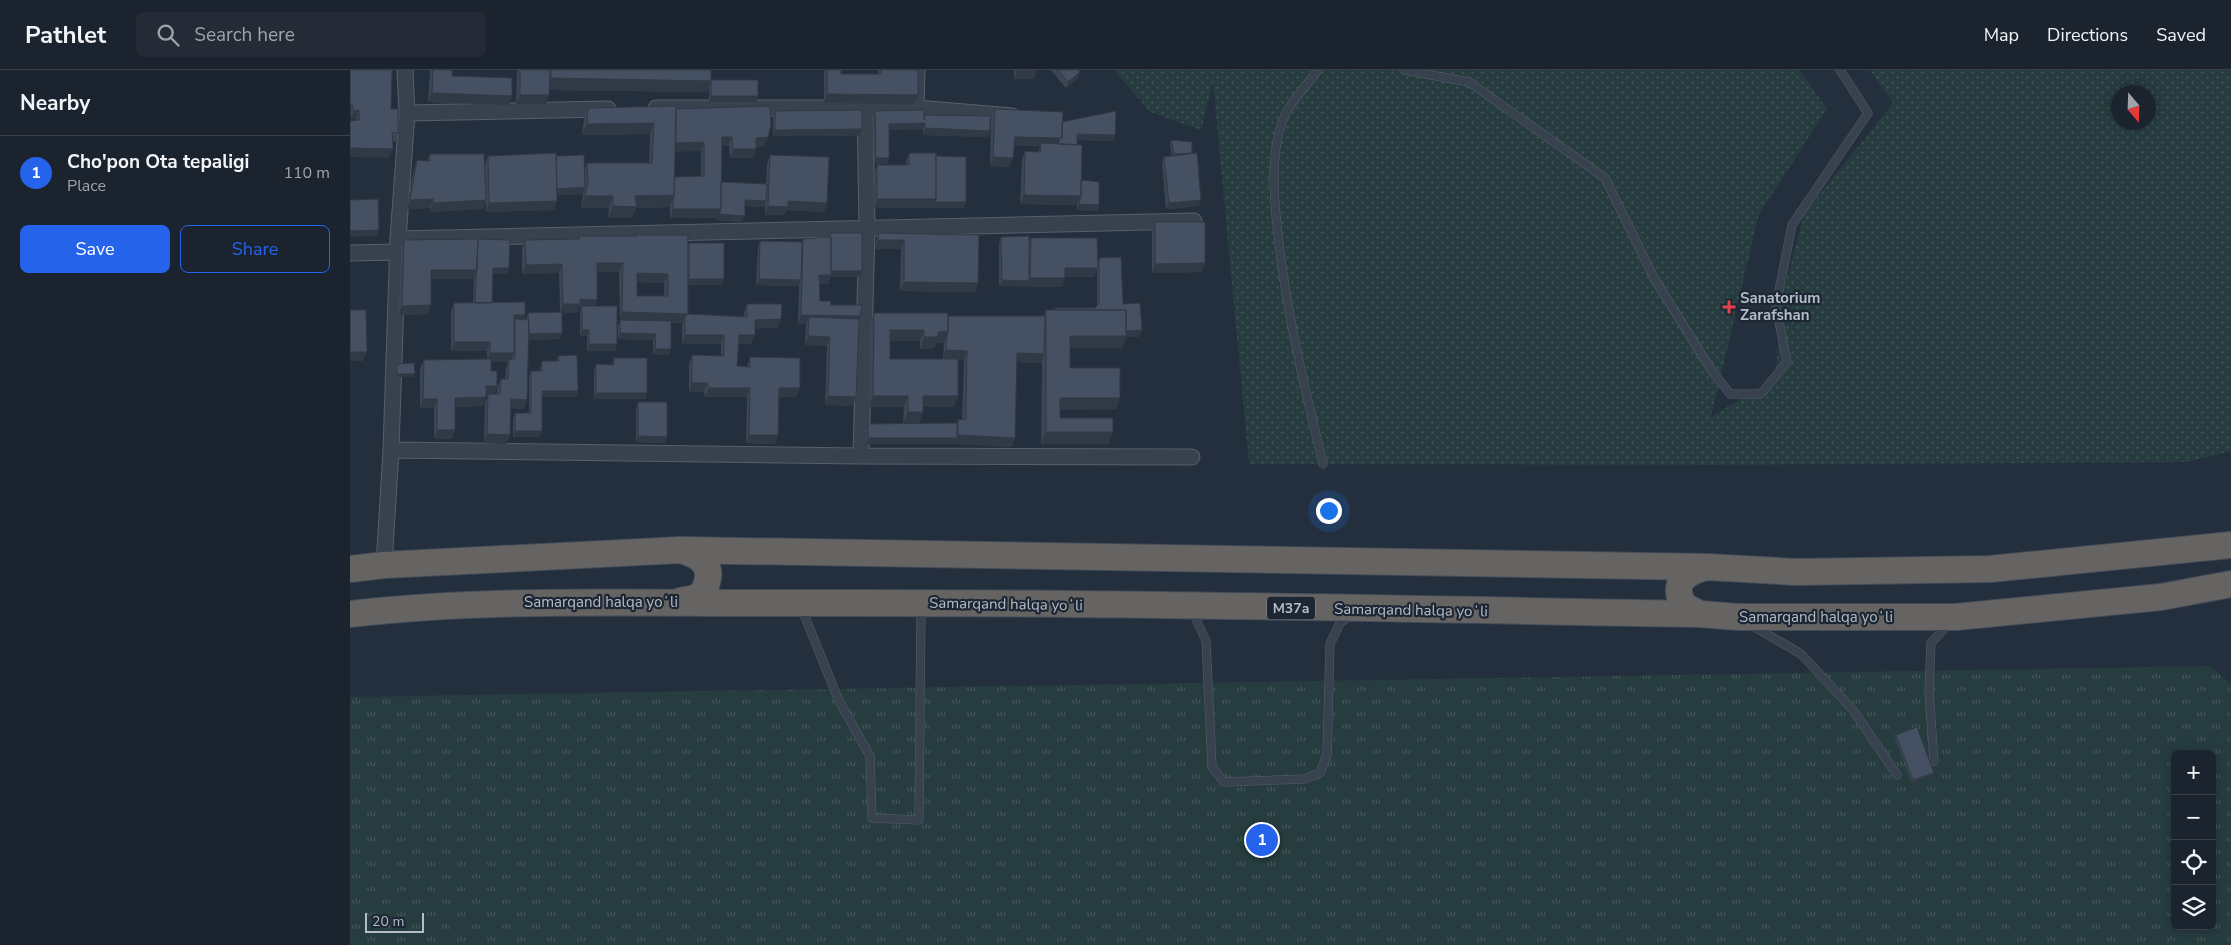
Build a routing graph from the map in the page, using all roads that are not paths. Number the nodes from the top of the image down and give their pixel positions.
1 (405, 70) edge
2 (918, 70) edge
3 (1318, 70) edge
4 (1404, 70) edge
5 (1840, 70) edge
6 (639, 108) edge
7 (865, 108) junction
8 (916, 108) junction
9 (620, 109) edge
10 (407, 114) junction
11 (1021, 116) edge
12 (1194, 221) edge
13 (866, 228) junction
14 (398, 246) junction
15 (350, 253) edge
16 (391, 450) junction
17 (861, 456) junction
18 (1192, 457) dead end
19 (1323, 464) dead end
20 (2231, 545) edge
21 (680, 550) junction
22 (384, 565) junction
23 (1707, 568) junction
24 (350, 569) edge
25 (2231, 584) edge
26 (677, 602) junction
27 (921, 602) junction
28 (799, 603) junction
29 (1190, 606) junction
30 (1357, 609) junction
31 (350, 614) edge
32 (1700, 614) junction
33 (1738, 617) junction
34 (1956, 617) junction
35 (1934, 762) dead end
36 (1897, 775) dead end

1 - 10 street
2 - 8 street
3 - 19 lane
4 - 5 lane
6 - 7 street
7 - 8 street
7 - 13 street
8 - 11 street
9 - 10 street
10 - 14 street
12 - 13 street
13 - 14 street
13 - 17 street
14 - 15 street
14 - 16 street
16 - 17 street
16 - 22 street
17 - 18 street
20 - 23 highway
21 - 22 highway
21 - 23 highway
21 - 26 highway
22 - 24 highway
23 - 32 highway
25 - 34 highway, Samarqand halqa yoʻli / M37a
26 - 28 highway, Samarqand halqa yoʻli / M37a
26 - 31 highway, Samarqand halqa yoʻli / M37a
27 - 28 highway, Samarqand halqa yoʻli / M37a
27 - 28 lane
27 - 29 highway, Samarqand halqa yoʻli / M37a
29 - 30 highway, Samarqand halqa yoʻli / M37a
29 - 30 lane
30 - 32 highway, Samarqand halqa yoʻli / M37a
32 - 33 highway, Samarqand halqa yoʻli / M37a
33 - 34 highway, Samarqand halqa yoʻli / M37a
33 - 36 lane
34 - 35 lane

